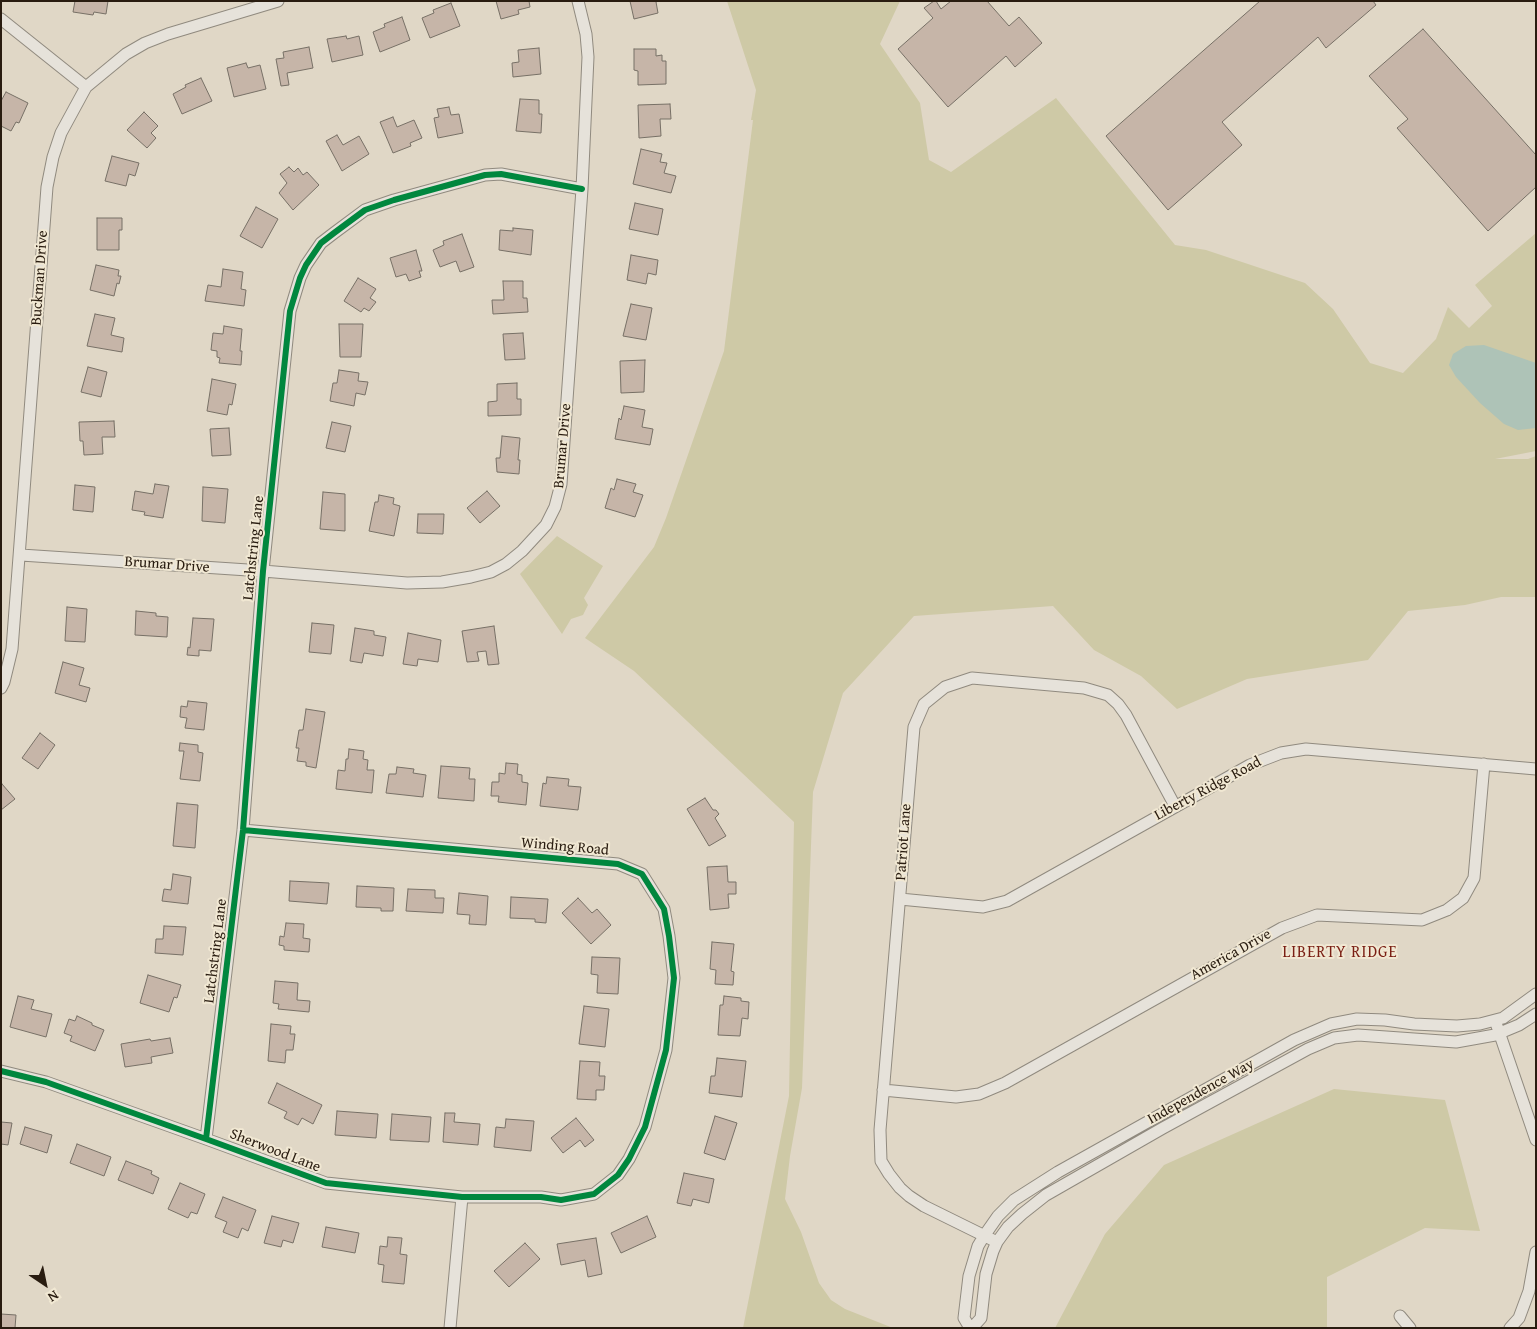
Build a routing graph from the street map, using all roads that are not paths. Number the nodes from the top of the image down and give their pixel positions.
1 (278, 1) edge
2 (578, 1) edge
3 (1, 19) edge
4 (86, 87) junction
5 (582, 189) junction
6 (20, 555) junction
7 (263, 571) junction
8 (1, 688) edge
9 (1484, 764) junction
10 (1536, 768) edge
11 (1175, 806) junction
12 (243, 830) junction
13 (900, 898) junction
14 (1536, 994) edge
15 (1536, 1014) edge
16 (1495, 1020) junction
17 (1499, 1034) junction
18 (1, 1072) edge
19 (883, 1090) junction
20 (206, 1139) junction
21 (1536, 1140) edge
22 (462, 1197) junction
23 (984, 1236) junction
24 (997, 1242) junction
25 (1536, 1252) edge
26 (1400, 1316) dead end
27 (450, 1328) edge
28 (971, 1328) edge
29 (1410, 1328) edge
30 (1510, 1328) edge

1 - 4 street, Buckman Drive
2 - 5 street, Brumar Drive
3 - 4 street
4 - 6 street, Buckman Drive
5 - 7 street, Latchstring Lane
5 - 7 street, Brumar Drive
6 - 7 street, Brumar Drive
6 - 8 street, Buckman Drive
7 - 12 street, Latchstring Lane
9 - 10 street, Liberty Ridge Road
9 - 11 street, Liberty Ridge Road
9 - 19 street, America Drive
11 - 13 street, Liberty Ridge Road
11 - 13 street, Patriot Lane
12 - 20 street, Latchstring Lane
12 - 22 street, Winding Road
13 - 19 street, Patriot Lane
14 - 16 street, Independence Way
15 - 17 street, Independence Way
16 - 17 street
16 - 23 street, Independence Way
17 - 21 street
17 - 24 street, Independence Way
18 - 20 street, Sherwood Lane
19 - 23 street, Patriot Lane
20 - 22 street, Sherwood Lane
22 - 27 street
23 - 24 street, Patriot Lane
23 - 28 street, Independence Way
24 - 28 street, Independence Way
25 - 30 street
26 - 29 street

